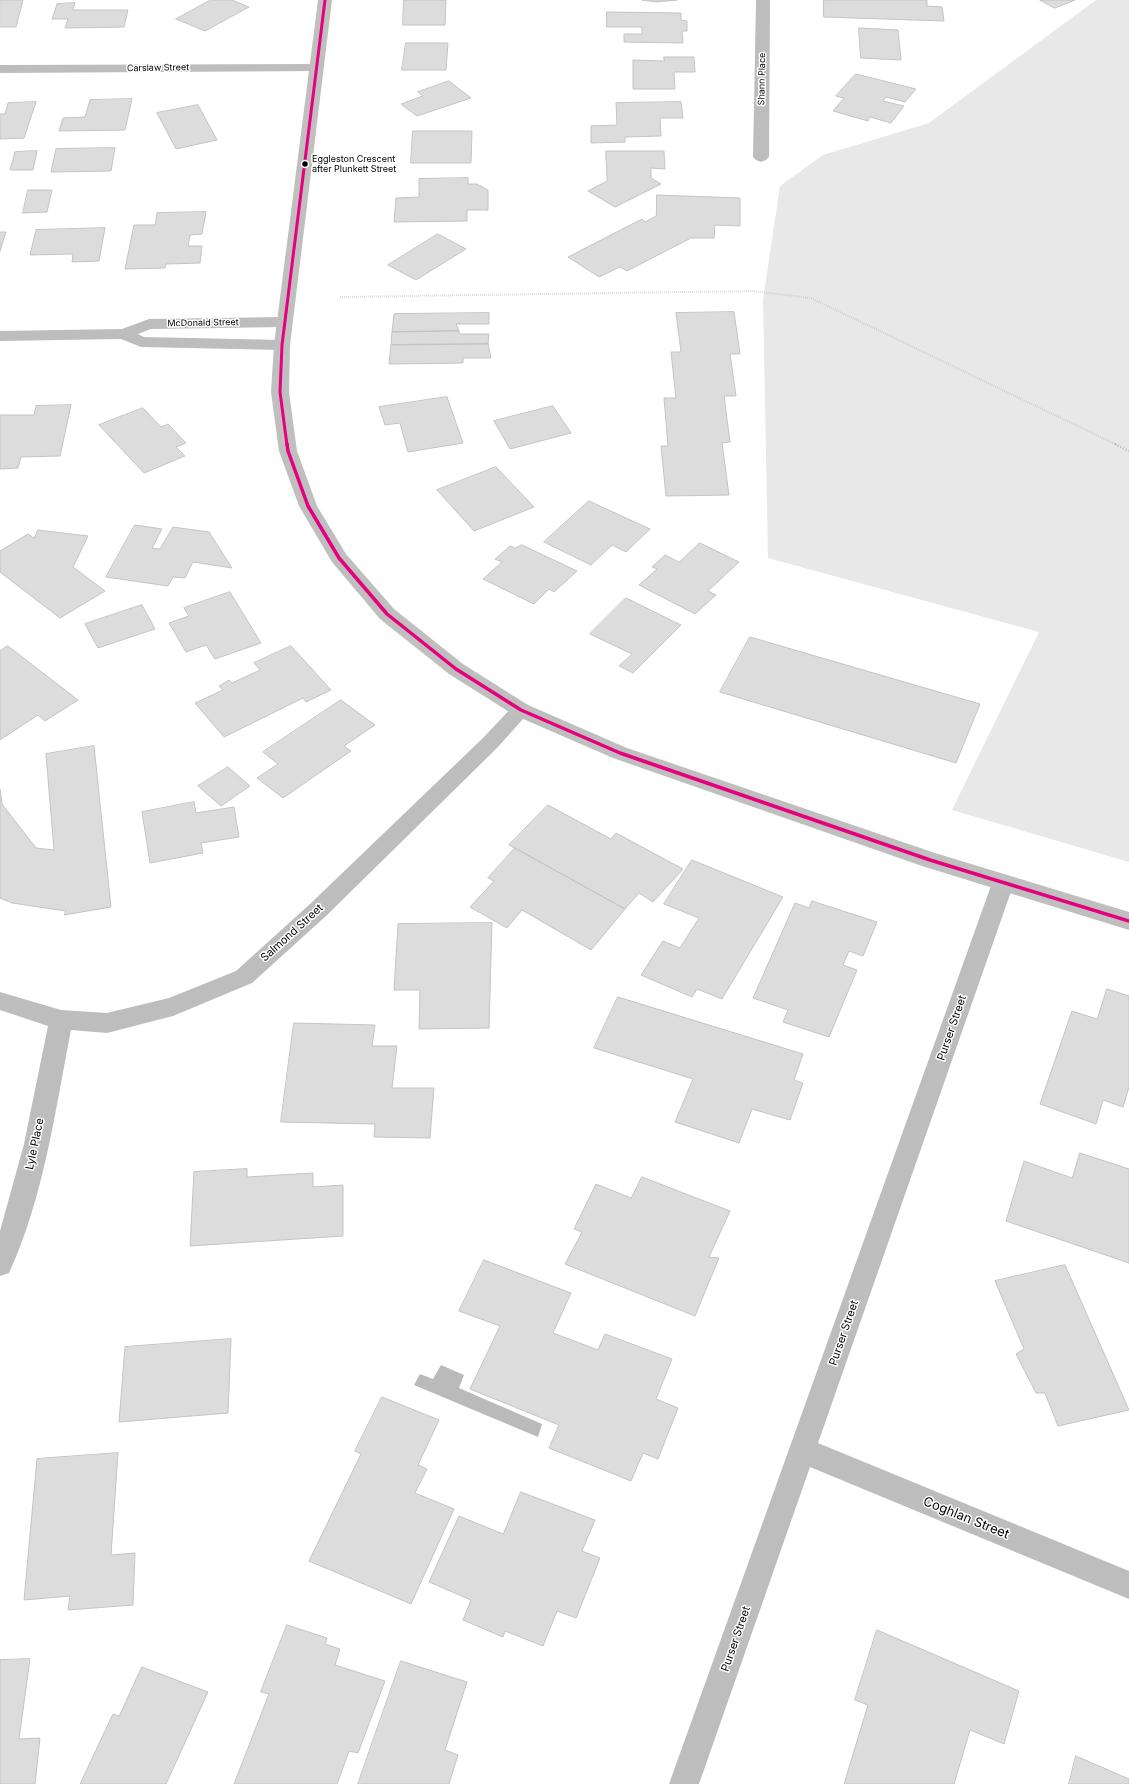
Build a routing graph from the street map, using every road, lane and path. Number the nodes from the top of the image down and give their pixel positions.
1 (325, 0) edge
2 (763, 0) edge
3 (315, 68) junction
4 (0, 69) edge
5 (761, 157) dead end
6 (340, 297) dead end
7 (284, 322) junction
8 (124, 334) junction
9 (0, 336) edge
10 (282, 345) junction
11 (1129, 451) edge
12 (521, 710) junction
13 (1003, 883) junction
14 (1129, 920) edge
15 (0, 1001) edge
16 (61, 1020) junction
17 (0, 1265) edge
18 (802, 1450) junction
19 (1129, 1585) edge
20 (684, 1784) edge

1 - 3 street
2 - 5 street, Shann Place
3 - 4 street, Carslaw Street
3 - 7 street
6 - 11 path
7 - 8 street, McDonald Street
7 - 10 street
8 - 9 street, McDonald Street
8 - 10 street, McDonald Street
10 - 12 street
12 - 13 street
12 - 16 street, Salmond Street
13 - 14 street
13 - 18 street, Purser Street
15 - 16 street, Salmond Street
16 - 17 street, Lyle Place
18 - 19 street, Coghlan Street
18 - 20 street, Purser Street

